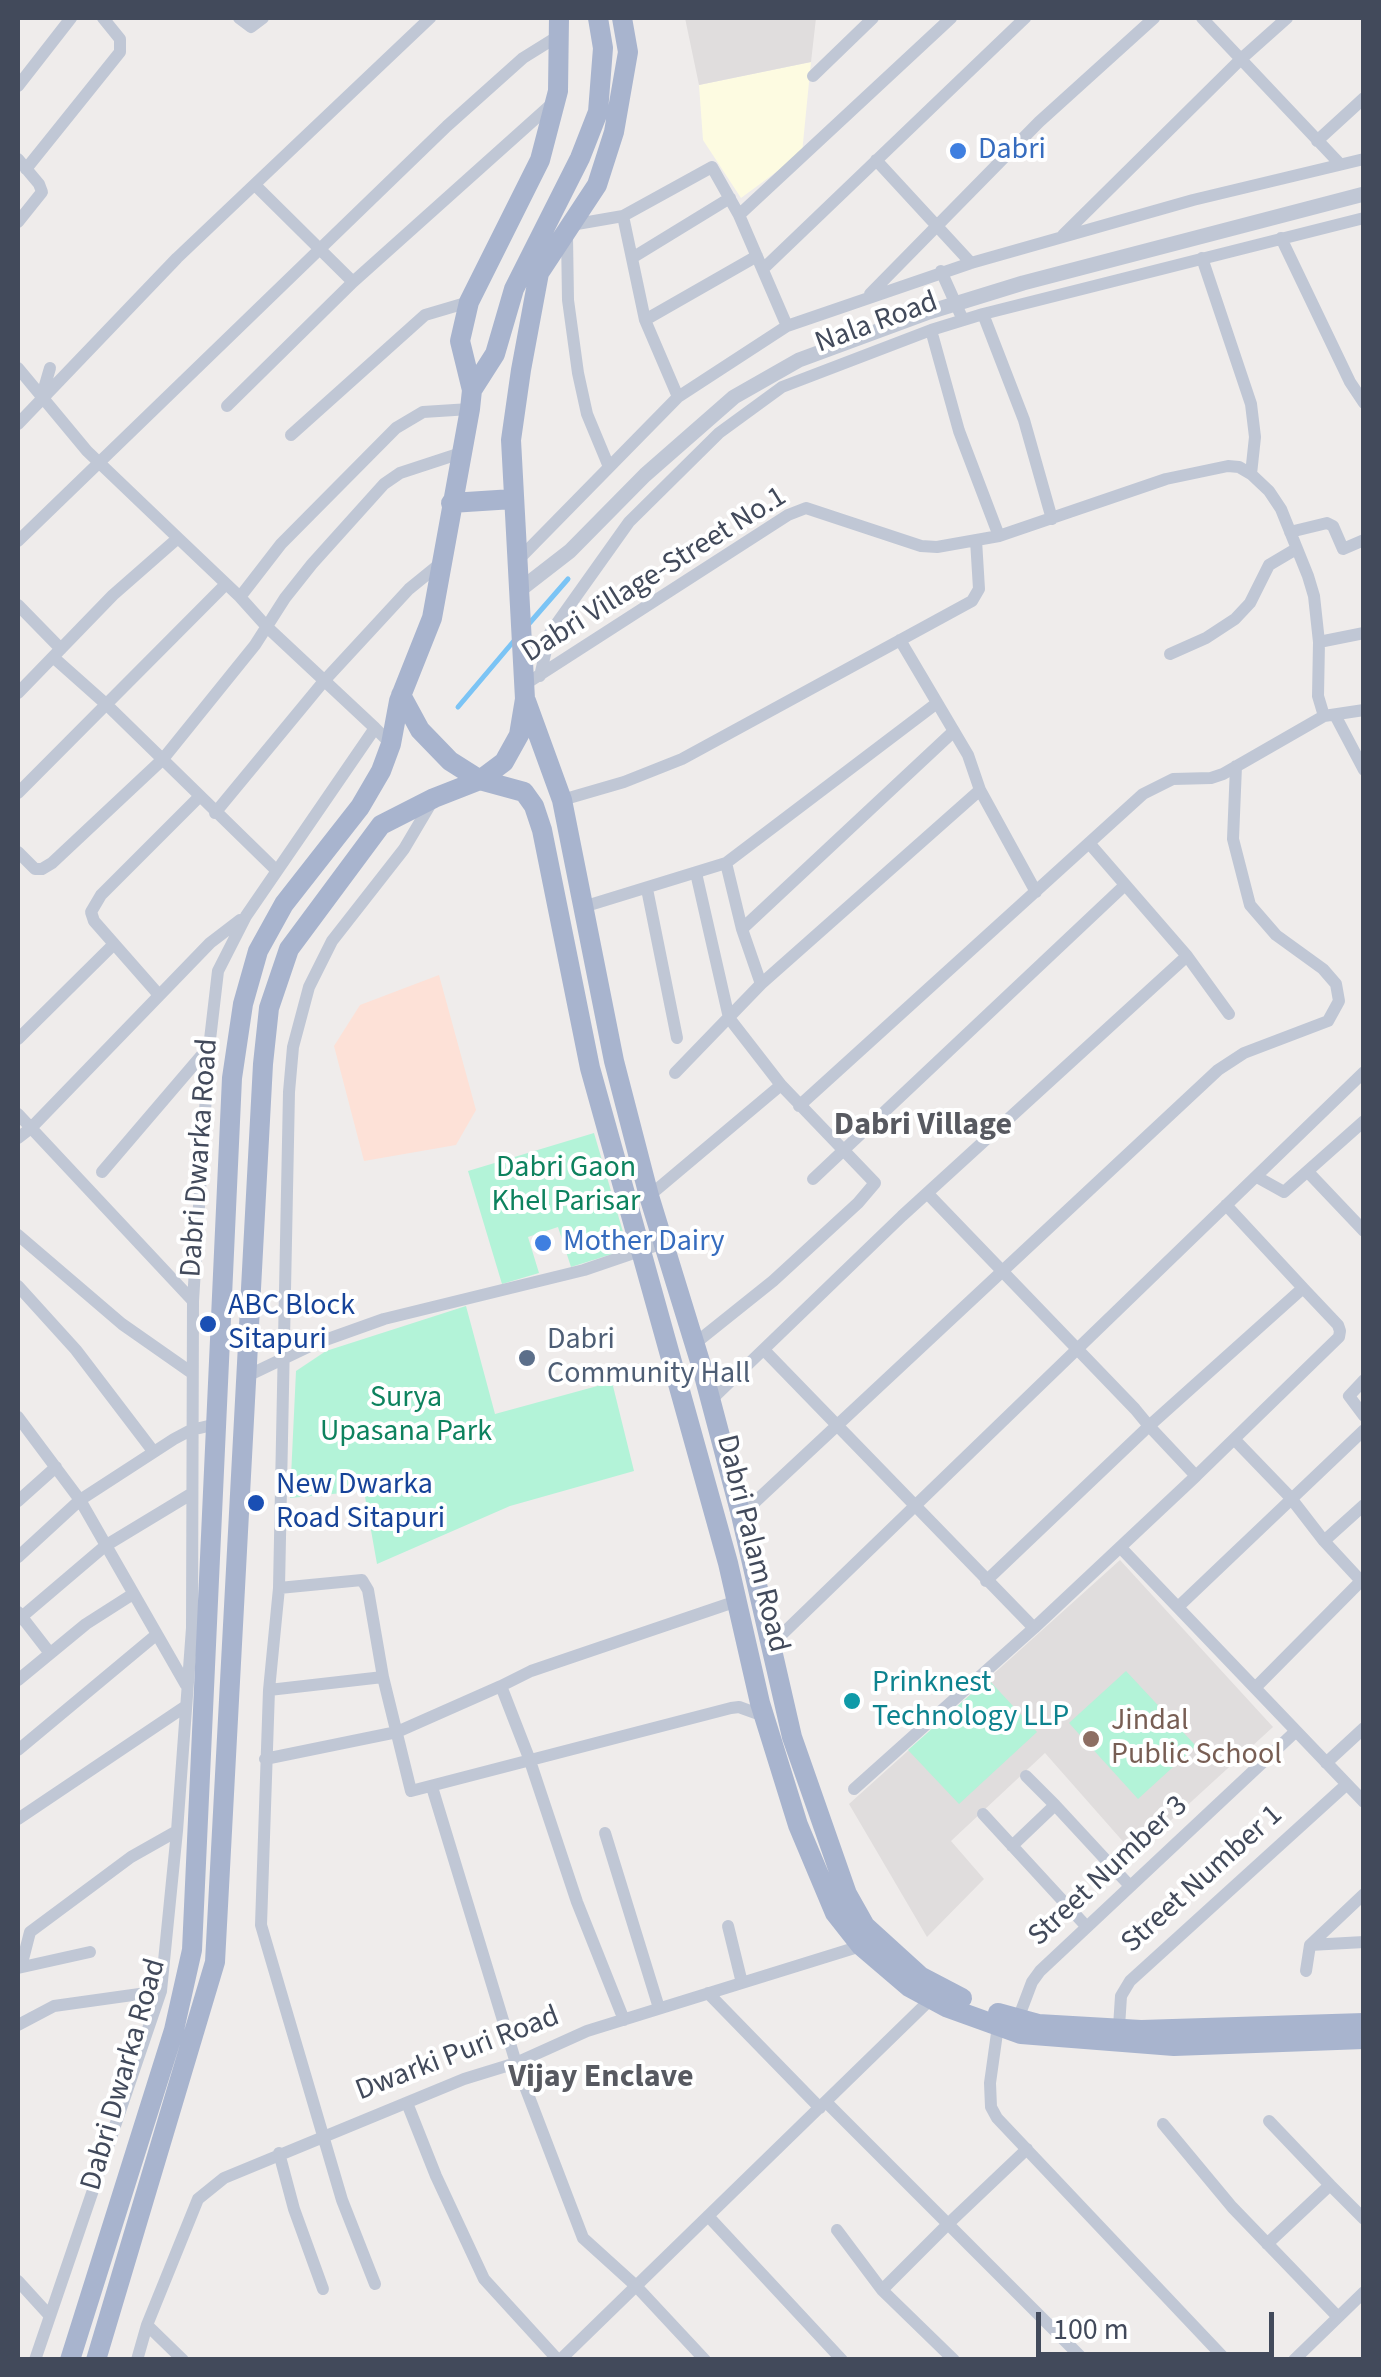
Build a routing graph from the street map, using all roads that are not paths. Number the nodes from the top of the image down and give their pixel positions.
1 (71, 18) edge
2 (103, 18) edge
3 (238, 18) edge
4 (264, 18) edge
5 (430, 18) edge
6 (598, 18) edge
7 (622, 18) edge
8 (855, 18) edge
9 (873, 18) edge
10 (951, 18) edge
11 (1025, 18) edge
12 (1154, 18) edge
13 (1202, 18) edge
14 (1287, 18) edge
15 (560, 26) edge
16 (852, 36) junction
17 (1241, 59) junction
18 (813, 76) dead end
19 (18, 86) edge
20 (1364, 98) edge
21 (556, 100) junction
22 (1318, 142) junction
23 (1364, 159) edge
24 (876, 160) junction
25 (22, 164) edge
26 (1340, 164) junction
27 (256, 186) junction
28 (1364, 194) edge
29 (730, 198) junction
30 (739, 215) junction
31 (623, 216) junction
32 (1364, 218) edge
33 (18, 222) edge
34 (938, 226) junction
35 (569, 228) junction
36 (1062, 237) junction
37 (1281, 238) junction
38 (320, 248) junction
39 (632, 258) junction
40 (1202, 258) junction
41 (972, 262) junction
42 (760, 263) junction
43 (942, 272) junction
44 (353, 282) junction
45 (868, 296) junction
46 (469, 302) junction
47 (958, 303) junction
48 (983, 314) junction
49 (645, 320) junction
50 (963, 320) junction
51 (787, 326) junction
52 (931, 330) junction
53 (18, 368) edge
54 (50, 368) dead end
55 (43, 395) junction
56 (678, 397) junction
57 (471, 400) junction
58 (1364, 403) edge
59 (227, 406) dead end
60 (18, 424) edge
61 (292, 435) dead end
62 (461, 453) junction
63 (100, 464) junction
64 (609, 467) junction
65 (1251, 474) junction
66 (513, 499) junction
67 (451, 503) junction
68 (1052, 519) junction
69 (1290, 532) junction
70 (999, 536) junction
71 (178, 538) junction
72 (976, 540) junction
73 (1364, 540) edge
74 (18, 541) edge
75 (1296, 549) junction
76 (520, 558) junction
77 (441, 563) junction
78 (226, 584) junction
79 (522, 594) junction
80 (240, 596) junction
81 (18, 605) edge
82 (267, 627) junction
83 (1364, 633) edge
84 (900, 640) junction
85 (1319, 642) junction
86 (57, 653) junction
87 (1170, 654) dead end
88 (324, 681) junction
89 (528, 684) junction
90 (18, 692) edge
91 (402, 695) junction
92 (938, 703) junction
93 (107, 705) junction
94 (1364, 710) edge
95 (1329, 715) junction
96 (376, 728) junction
97 (954, 731) junction
98 (392, 744) junction
99 (162, 759) junction
100 (1236, 766) junction
101 (1364, 770) edge
102 (480, 780) junction
103 (980, 790) junction
104 (18, 793) edge
105 (199, 797) junction
106 (434, 798) junction
107 (562, 800) junction
108 (215, 813) junction
109 (1090, 843) junction
110 (20, 864) edge
111 (726, 864) junction
112 (277, 871) junction
113 (696, 873) junction
114 (1125, 885) junction
115 (646, 889) junction
116 (1036, 892) junction
117 (583, 907) junction
118 (246, 916) junction
119 (742, 930) junction
120 (114, 944) junction
121 (1186, 956) junction
122 (761, 984) junction
123 (159, 996) junction
124 (1229, 1014) dead end
125 (729, 1018) junction
126 (677, 1038) dead end
127 (18, 1039) edge
128 (209, 1048) junction
129 (1364, 1072) edge
130 (675, 1074) dead end
131 (781, 1085) junction
132 (800, 1106) junction
133 (18, 1114) edge
134 (1364, 1121) edge
135 (31, 1128) junction
136 (18, 1138) edge
137 (842, 1151) junction
138 (102, 1172) dead end
139 (1308, 1172) junction
140 (1257, 1177) junction
141 (812, 1179) dead end
142 (928, 1194) junction
143 (649, 1196) junction
144 (1226, 1205) junction
145 (1364, 1231) edge
146 (18, 1235) edge
147 (663, 1243) junction
148 (640, 1250) junction
149 (1002, 1273) junction
150 (18, 1286) edge
151 (1303, 1288) junction
152 (193, 1302) junction
153 (694, 1345) junction
154 (1076, 1348) junction
155 (764, 1350) junction
156 (283, 1358) junction
157 (192, 1374) junction
158 (247, 1376) junction
159 (1364, 1380) edge
160 (710, 1401) junction
161 (1364, 1416) edge
162 (18, 1417) edge
163 (217, 1424) junction
164 (836, 1424) junction
165 (1149, 1426) junction
166 (191, 1430) junction
167 (1364, 1430) edge
168 (22, 1433) edge
169 (1234, 1440) junction
170 (153, 1451) junction
171 (56, 1467) junction
172 (1196, 1476) junction
173 (192, 1494) junction
174 (1290, 1498) junction
175 (18, 1500) edge
176 (80, 1500) junction
177 (915, 1504) junction
178 (1364, 1506) edge
179 (741, 1514) junction
180 (1324, 1542) junction
181 (106, 1546) junction
182 (1121, 1548) junction
183 (18, 1557) edge
184 (986, 1582) junction
185 (1363, 1582) edge
186 (279, 1588) junction
187 (133, 1594) junction
188 (737, 1601) junction
189 (1178, 1606) junction
190 (19, 1616) edge
191 (1034, 1628) junction
192 (156, 1635) junction
193 (772, 1644) junction
194 (49, 1652) junction
195 (383, 1677) junction
196 (18, 1680) edge
197 (500, 1686) junction
198 (188, 1687) junction
199 (1255, 1688) junction
200 (269, 1690) junction
201 (186, 1706) junction
202 (764, 1716) junction
203 (1364, 1728) edge
204 (397, 1732) junction
205 (1295, 1732) junction
206 (18, 1750) edge
207 (527, 1754) junction
208 (265, 1759) junction
209 (1326, 1763) junction
210 (1026, 1776) dead end
211 (1347, 1784) junction
212 (432, 1787) junction
213 (854, 1789) dead end
214 (1364, 1802) edge
215 (1055, 1805) junction
216 (983, 1814) dead end
217 (820, 1818) junction
218 (18, 1819) edge
219 (798, 1825) junction
220 (177, 1830) junction
221 (605, 1833) dead end
222 (1012, 1846) junction
223 (1130, 1886) junction
224 (1364, 1894) edge
225 (728, 1926) dead end
226 (1086, 1926) junction
227 (1364, 1942) edge
228 (1310, 1945) junction
229 (861, 1946) junction
230 (90, 1952) dead end
231 (19, 1968) edge
232 (1306, 1971) dead end
233 (742, 1983) junction
234 (160, 1991) junction
235 (708, 1993) junction
236 (932, 1999) junction
237 (659, 2008) junction
238 (1012, 2015) junction
239 (624, 2020) junction
240 (1119, 2022) junction
241 (1364, 2022) edge
242 (18, 2025) edge
243 (1364, 2039) edge
244 (516, 2063) junction
245 (407, 2103) junction
246 (823, 2105) junction
247 (1269, 2121) dead end
248 (1163, 2124) dead end
249 (322, 2135) junction
250 (1026, 2149) junction
251 (279, 2153) junction
252 (1330, 2186) junction
253 (708, 2216) junction
254 (1364, 2220) edge
255 (948, 2224) junction
256 (837, 2230) dead end
257 (1268, 2244) junction
258 (18, 2282) edge
259 (375, 2284) dead end
260 (636, 2286) junction
261 (323, 2290) dead end
262 (882, 2290) junction
263 (1364, 2292) edge
264 (50, 2314) junction
265 (1338, 2318) junction
266 (147, 2325) junction
267 (34, 2360) edge
268 (70, 2360) edge
269 (96, 2360) edge
270 (137, 2360) edge
271 (183, 2360) edge
272 (559, 2360) edge
273 (705, 2360) edge
274 (842, 2360) edge
275 (954, 2360) edge
276 (1084, 2360) edge
277 (1226, 2360) edge
278 (1294, 2360) edge

1 - 19 street
2 - 25 street
3 - 4 street
5 - 27 street
6 - 57 main road
7 - 35 main road
8 - 16 street
9 - 16 street
10 - 30 street
11 - 24 street
12 - 34 street
13 - 17 street
14 - 17 street
15 - 21 main road, Dabri Dwarka Road
15 - 38 street
16 - 18 street
17 - 22 street
17 - 36 street
20 - 22 street
21 - 44 street
21 - 46 main road, Dabri Dwarka Road
22 - 26 street
23 - 26 street
24 - 34 street
24 - 42 street
25 - 33 street
26 - 36 street
27 - 38 street
27 - 55 street
28 - 47 street
29 - 30 street
29 - 31 street
29 - 39 street
30 - 42 street
31 - 35 street
31 - 39 street
32 - 37 street, Nala Road
34 - 41 street
34 - 45 street
35 - 64 street
35 - 66 main road
36 - 41 street
37 - 40 street, Nala Road
37 - 58 street
38 - 44 street
38 - 63 street
39 - 49 street
40 - 48 street, Nala Road
40 - 65 street
41 - 43 street
42 - 49 street
42 - 51 street
43 - 45 street
43 - 47 street
44 - 59 street
45 - 51 street
46 - 57 main road, Dabri Dwarka Road
46 - 61 street
47 - 50 street
47 - 79 street
48 - 50 street, Nala Road
48 - 68 street
49 - 56 street
50 - 52 street, Nala Road
51 - 56 street
52 - 70 street
52 - 89 street, Nala Road
53 - 55 street
54 - 55 street
55 - 60 street
55 - 63 street
56 - 64 street
57 - 62 main road, Dabri Dwarka Road
57 - 80 street
62 - 67 main road, Dabri Dwarka Road
62 - 82 street
63 - 71 street
63 - 74 street
64 - 76 street
65 - 68 street, Dabri Village-Street No.1
65 - 69 street
66 - 67 main road
66 - 76 main road
67 - 77 main road, Dabri Dwarka Road
68 - 70 street, Dabri Village-Street No.1
69 - 73 street
69 - 75 street
70 - 72 street, Dabri Village-Street No.1
71 - 78 street
71 - 86 street
72 - 84 street
72 - 89 street, Dabri Village-Street No.1
75 - 85 street
75 - 87 street
76 - 79 main road
77 - 88 street
77 - 91 main road, Dabri Dwarka Road
78 - 80 street
78 - 93 street
79 - 89 main road
80 - 82 street
81 - 86 street
82 - 88 street
82 - 99 street
83 - 85 street
84 - 92 street
84 - 107 street
85 - 95 street
86 - 90 street
86 - 93 street
88 - 96 street
88 - 108 street
89 - 102 main road, Dabri Dwarka Road
89 - 107 main road, Dabri Palam Road
91 - 98 main road, Dabri Dwarka Road
91 - 102 main road, Dabri Palam Road
92 - 97 street
92 - 111 street
93 - 99 street
93 - 104 street
94 - 95 street
95 - 100 street
95 - 101 street
96 - 98 street
96 - 112 street
97 - 103 street
97 - 119 street
98 - 163 main road, Dabri Dwarka Road
99 - 105 street
99 - 110 street
100 - 109 street
100 - 149 street
102 - 106 main road, Dabri Dwarka Road
102 - 148 main road, Dabri Palam Road
103 - 116 street
103 - 122 street
105 - 108 street
105 - 120 street
106 - 156 street
106 - 158 main road, Dabri Dwarka Road
107 - 117 main road, Dabri Palam Road
108 - 112 street
109 - 114 street
109 - 116 street
111 - 113 street
111 - 119 street
112 - 118 street
113 - 115 street
113 - 125 street
114 - 121 street
114 - 137 street
115 - 117 street
115 - 126 street
116 - 132 street
117 - 143 main road, Dabri Palam Road
118 - 123 street
118 - 128 street
119 - 122 street
120 - 123 street
120 - 127 street
121 - 124 street
121 - 142 street
122 - 125 street
123 - 135 street
125 - 130 street
125 - 131 street
128 - 138 street
128 - 152 street
129 - 140 street
131 - 132 street
131 - 143 street
132 - 137 street
133 - 135 street
134 - 139 street
135 - 136 street
135 - 152 street
137 - 141 street
137 - 153 street
139 - 140 street
139 - 145 street
140 - 144 street
142 - 149 street
142 - 155 street
143 - 147 main road, Dabri Palam Road
144 - 151 street
144 - 154 street
146 - 157 street
147 - 148 street
147 - 153 main road, Dabri Palam Road
148 - 156 street
148 - 188 main road, Dabri Palam Road
149 - 154 street
149 - 164 street
150 - 170 street
151 - 165 street
151 - 169 street
152 - 157 street
153 - 160 main road, Dabri Palam Road
154 - 165 street
154 - 177 street
155 - 160 street
155 - 164 street
156 - 158 street
156 - 186 street
157 - 166 street
158 - 269 main road, Dabri Dwarka Road
159 - 161 street
160 - 179 main road, Dabri Palam Road
162 - 168 street
163 - 166 street
163 - 268 main road, Dabri Dwarka Road
164 - 177 street
164 - 179 street
165 - 172 street
165 - 184 street
166 - 170 street
166 - 173 street
167 - 174 street
168 - 171 street
169 - 172 street
169 - 174 street
170 - 176 street
171 - 175 street
171 - 176 street
172 - 182 street
173 - 181 street
173 - 198 street
174 - 180 street
174 - 189 street
176 - 181 street
176 - 183 street
177 - 184 street
177 - 193 street
178 - 180 street
179 - 193 main road, Dabri Palam Road
180 - 185 street
181 - 187 street
181 - 190 street
182 - 189 street
182 - 191 street
184 - 191 street
185 - 199 street
186 - 195 street
186 - 200 street
187 - 192 street
187 - 194 street
188 - 197 street
188 - 202 main road, Dabri Palam Road
189 - 199 street
190 - 194 street
191 - 213 street
192 - 198 street
192 - 206 street
193 - 217 main road, Dabri Palam Road
194 - 196 street
195 - 200 street
195 - 204 street
197 - 204 street
197 - 207 street
198 - 201 street
199 - 205 street
200 - 208 street
201 - 218 street
201 - 220 street
202 - 207 street
202 - 219 main road, Dabri Palam Road
203 - 209 street
204 - 208 street
204 - 212 street
205 - 209 street
205 - 223 street, Street Number 3
207 - 212 street
207 - 239 street
208 - 249 street
209 - 211 street
210 - 215 street
211 - 214 street
211 - 240 street, Street Number 1
212 - 244 street
215 - 222 street
215 - 223 street
216 - 222 street
217 - 219 main road
217 - 238 main road, Dabri Palam Road
219 - 229 main road, Dabri Palam Road
220 - 231 street
220 - 234 street
221 - 237 street
222 - 226 street
223 - 226 street, Street Number 3
224 - 228 street
225 - 233 street
226 - 238 street, Street Number 3
227 - 228 street
228 - 232 street
229 - 233 street, Dwarki Puri Road
229 - 236 main road, Dabri Palam Road
230 - 231 street
233 - 235 street, Dwarki Puri Road
234 - 242 street
234 - 264 street
235 - 237 street, Dwarki Puri Road
235 - 246 street
236 - 238 main road, Dabri Palam Road
236 - 246 street
237 - 239 street, Dwarki Puri Road
238 - 240 main road, Dabri Palam Road
238 - 243 main road, Dabri Palam Road
238 - 250 street, Street Number 3
239 - 244 street, Dwarki Puri Road
240 - 241 main road, Dabri Palam Road
244 - 245 street, Dwarki Puri Road
244 - 260 street
245 - 249 street, Dwarki Puri Road
245 - 272 street
246 - 253 street
246 - 255 street
247 - 252 street
248 - 257 street
249 - 251 street, Dwarki Puri Road
249 - 259 street
250 - 255 street
250 - 277 street, Street Number 3
251 - 261 street
251 - 266 street, Dwarki Puri Road
252 - 254 street
252 - 257 street
253 - 260 street
253 - 274 street
255 - 262 street
255 - 276 street
256 - 262 street
257 - 265 street
258 - 264 street
260 - 272 street
260 - 273 street
262 - 275 street
263 - 265 street
264 - 267 street
265 - 278 street
266 - 270 street
266 - 271 street

